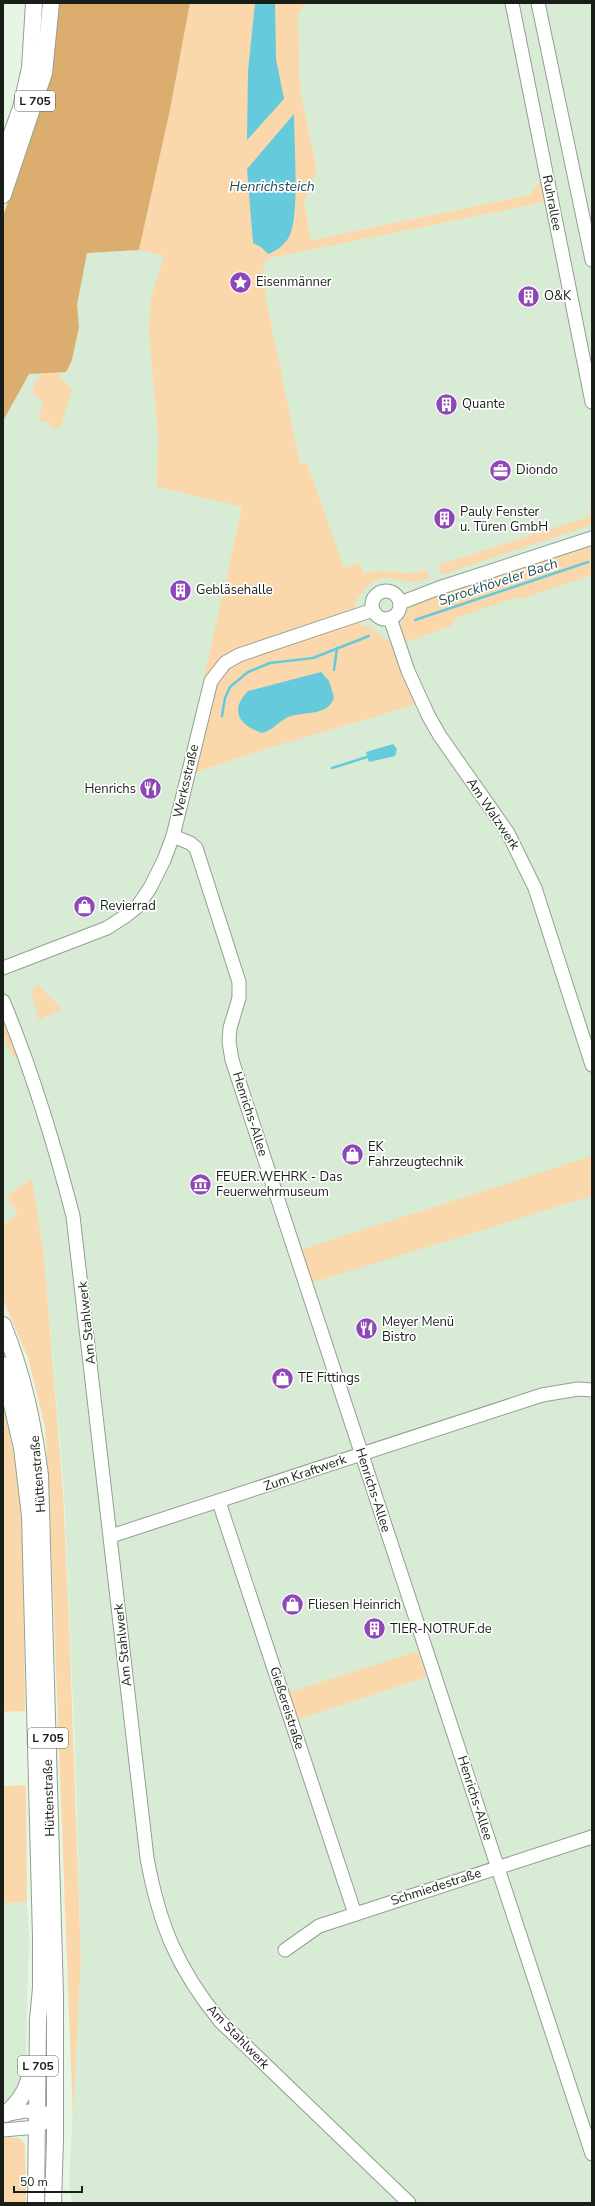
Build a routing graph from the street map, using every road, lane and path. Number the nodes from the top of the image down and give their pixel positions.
1 (34, 3) edge
2 (51, 3) edge
3 (512, 3) edge
4 (538, 3) edge
5 (3, 158) edge
6 (3, 195) edge
7 (592, 260) edge
8 (592, 402) edge
9 (592, 538) edge
10 (400, 603) junction
11 (373, 610) junction
12 (390, 618) junction
13 (173, 836) junction
14 (3, 968) edge
15 (3, 1001) edge
16 (592, 1065) edge
17 (3, 1325) edge
18 (3, 1365) edge
19 (592, 1390) edge
20 (361, 1454) junction
21 (219, 1502) junction
22 (112, 1536) junction
23 (592, 1837) edge
24 (498, 1867) junction
25 (355, 1914) junction
26 (285, 1950) dead end
27 (38, 2020) junction
28 (38, 2111) junction
29 (5, 2115) edge
30 (55, 2116) junction
31 (37, 2127) junction
32 (3, 2130) edge
33 (592, 2154) edge
34 (36, 2203) edge
35 (53, 2203) edge
36 (409, 2203) edge

1 - 5 main road, L 705
2 - 6 main road, L 705
3 - 8 street, Ruhrallee
4 - 7 street
9 - 10 street
10 - 11 street
10 - 12 street
11 - 12 street
11 - 13 street, Werksstraße
12 - 16 street, Am Walzwerk
13 - 14 street, Werksstraße
13 - 20 street, Henrichs-Allee
15 - 22 street, Am Stahlwerk
17 - 30 main road, Hüttenstraße / L 705
18 - 27 main road, Hüttenstraße / L 705
19 - 20 street, Zum Kraftwerk
20 - 21 street, Zum Kraftwerk
20 - 24 street, Henrichs-Allee
21 - 22 street, Zum Kraftwerk
21 - 25 street, Gießereistraße
22 - 36 street, Am Stahlwerk
23 - 24 street, Schmiedestraße
24 - 25 street, Schmiedestraße
24 - 33 street, Henrichs-Allee
25 - 26 street, Schmiedestraße
27 - 28 main road, Hüttenstraße / L 705
27 - 29 main road, L 705
28 - 29 street
28 - 30 street
28 - 31 main road, Hüttenstraße / L 705
30 - 31 street
30 - 35 main road, Hüttenstraße / L 705
31 - 32 street
31 - 34 main road, Hüttenstraße / L 705

